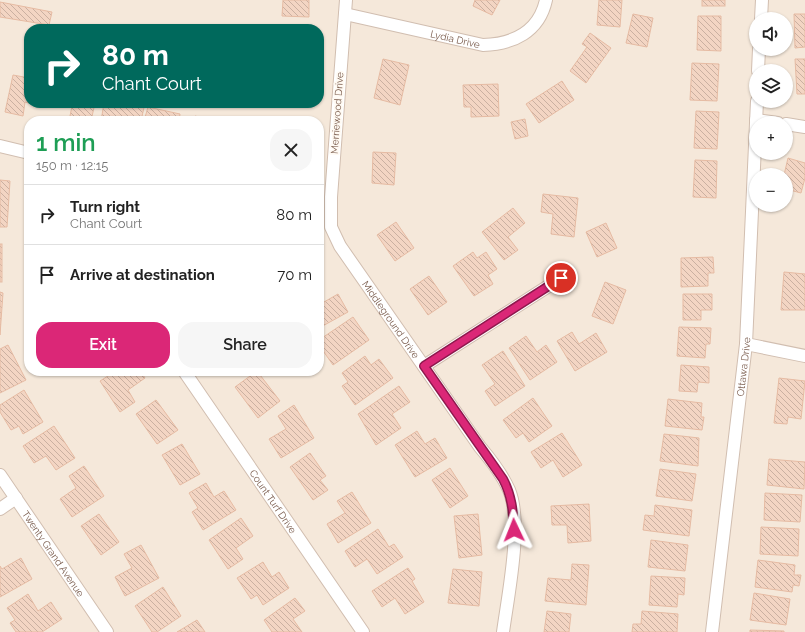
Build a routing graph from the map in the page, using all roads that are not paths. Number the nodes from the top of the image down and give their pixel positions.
1 (346, 0) edge
2 (546, 0) edge
3 (762, 0) edge
4 (761, 12) edge
5 (345, 14) junction
6 (793, 125) edge
7 (805, 127) edge
8 (0, 146) edge
9 (24, 153) edge
10 (754, 160) edge
11 (325, 226) edge
12 (561, 278) dead end
13 (746, 344) junction
14 (805, 356) edge
15 (424, 366) junction
16 (187, 376) edge
17 (0, 475) edge
18 (16, 498) junction
19 (0, 509) edge
20 (107, 632) edge
21 (364, 632) edge
22 (503, 632) edge
23 (712, 632) edge

1 - 5 street, Merriewood Drive
2 - 5 street, Lydia Drive
3 - 4 street
5 - 11 street, Merriewood Drive
6 - 7 street
8 - 9 street
10 - 13 street, Ottawa Drive
11 - 15 street, Middleground Drive
12 - 15 street
13 - 14 street
13 - 23 street, Ottawa Drive
15 - 22 street, Middleground Drive
16 - 21 street, Count Turf Drive
17 - 18 street, Twenty Grand Avenue
18 - 19 street
18 - 20 street, Twenty Grand Avenue

